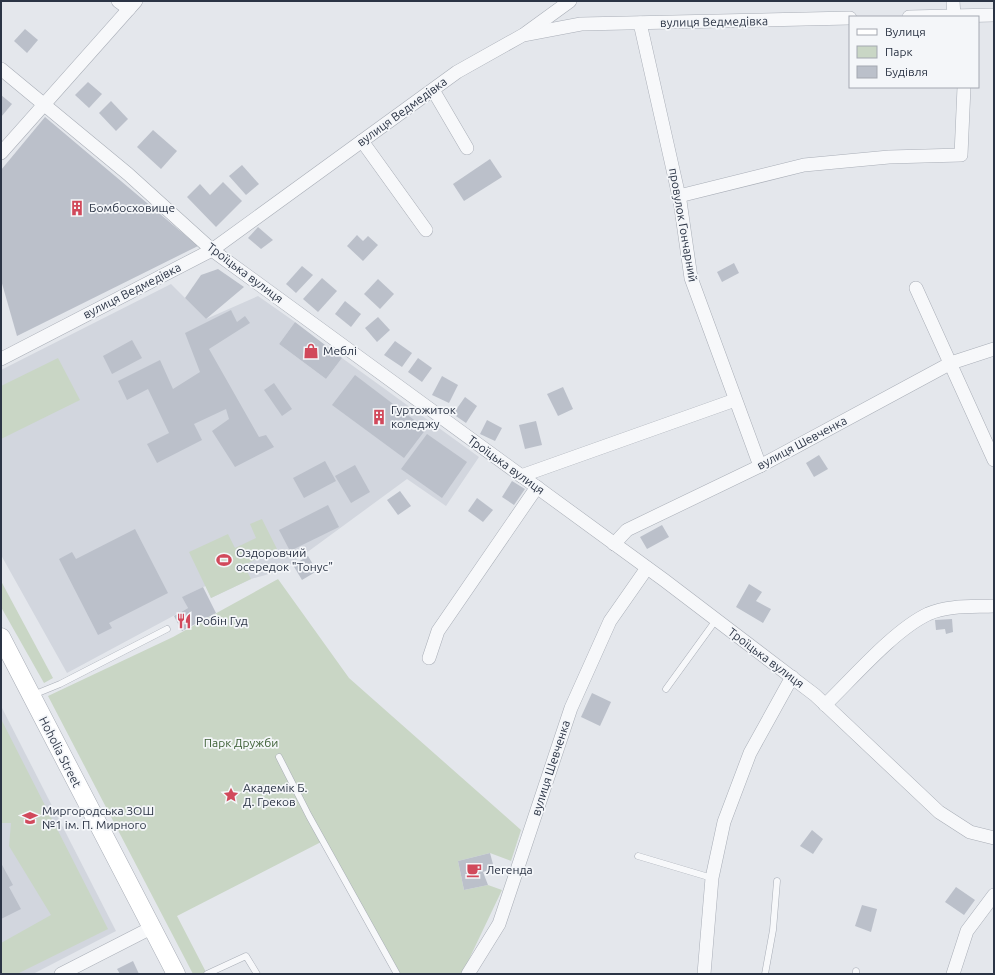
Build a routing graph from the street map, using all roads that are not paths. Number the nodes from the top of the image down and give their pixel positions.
1 (118, 1) edge
2 (570, 1) edge
3 (953, 1) edge
4 (133, 5) edge
5 (993, 12) edge
6 (962, 16) edge
7 (849, 18) edge
8 (640, 23) junction
9 (523, 35) junction
10 (1, 69) edge
11 (964, 88) edge
12 (433, 90) junction
13 (43, 104) junction
14 (362, 141) junction
15 (467, 148) dead end
16 (1, 153) edge
17 (679, 196) junction
18 (426, 230) dead end
19 (212, 250) junction
20 (916, 288) dead end
21 (994, 348) edge
22 (1, 359) edge
23 (951, 363) junction
24 (736, 400) junction
25 (994, 460) edge
26 (760, 466) junction
27 (521, 476) junction
28 (537, 487) junction
29 (614, 544) junction
30 (647, 568) junction
31 (994, 606) edge
32 (716, 620) junction
33 (167, 629) dead end
34 (1, 637) edge
35 (429, 658) dead end
36 (792, 678) junction
37 (666, 689) dead end
38 (32, 696) junction
39 (825, 705) junction
40 (279, 757) dead end
41 (994, 838) edge
42 (638, 856) dead end
43 (712, 878) junction
44 (777, 881) dead end
45 (994, 895) edge
46 (151, 928) junction
47 (61, 974) edge
48 (176, 974) edge
49 (207, 974) edge
50 (257, 974) edge
51 (397, 974) edge
52 (468, 974) edge
53 (704, 974) edge
54 (765, 974) edge
55 (953, 974) edge

1 - 4 street
2 - 9 street
3 - 6 street
4 - 13 street
5 - 6 street
7 - 8 street, вулиця Ведмедівка
8 - 9 street, вулиця Ведмедівка
8 - 17 street, провулок Гончарний
9 - 12 street, вулиця Ведмедівка
10 - 13 street, Троїцька вулиця
11 - 17 street
12 - 14 street, вулиця Ведмедівка
12 - 15 street
13 - 16 street
13 - 19 street, Троїцька вулиця
14 - 18 street
14 - 19 street, вулиця Ведмедівка
17 - 24 street, провулок Гончарний
19 - 22 street, вулиця Ведмедівка
19 - 27 street, Троїцька вулиця
20 - 23 street
21 - 23 street, вулиця Шевченка
23 - 25 street
23 - 26 street, вулиця Шевченка
24 - 26 street, провулок Гончарний
24 - 27 street
26 - 29 street, вулиця Шевченка
27 - 28 street, Троїцька вулиця
28 - 29 street, Троїцька вулиця
28 - 35 street
29 - 30 street, Троїцька вулиця
30 - 32 street, Троїцька вулиця
30 - 52 street, вулиця Шевченка
31 - 39 street
32 - 36 street, Троїцька вулиця
32 - 37 lane
33 - 38 lane
34 - 38 street, Hoholia Street
36 - 39 street, Троїцька вулиця
36 - 43 street
38 - 46 street, Hoholia Street
39 - 41 street, Троїцька вулиця
40 - 51 lane
42 - 43 lane
43 - 53 street
44 - 54 lane
45 - 55 street
46 - 47 street
46 - 48 street, Hoholia Street
49 - 50 lane

